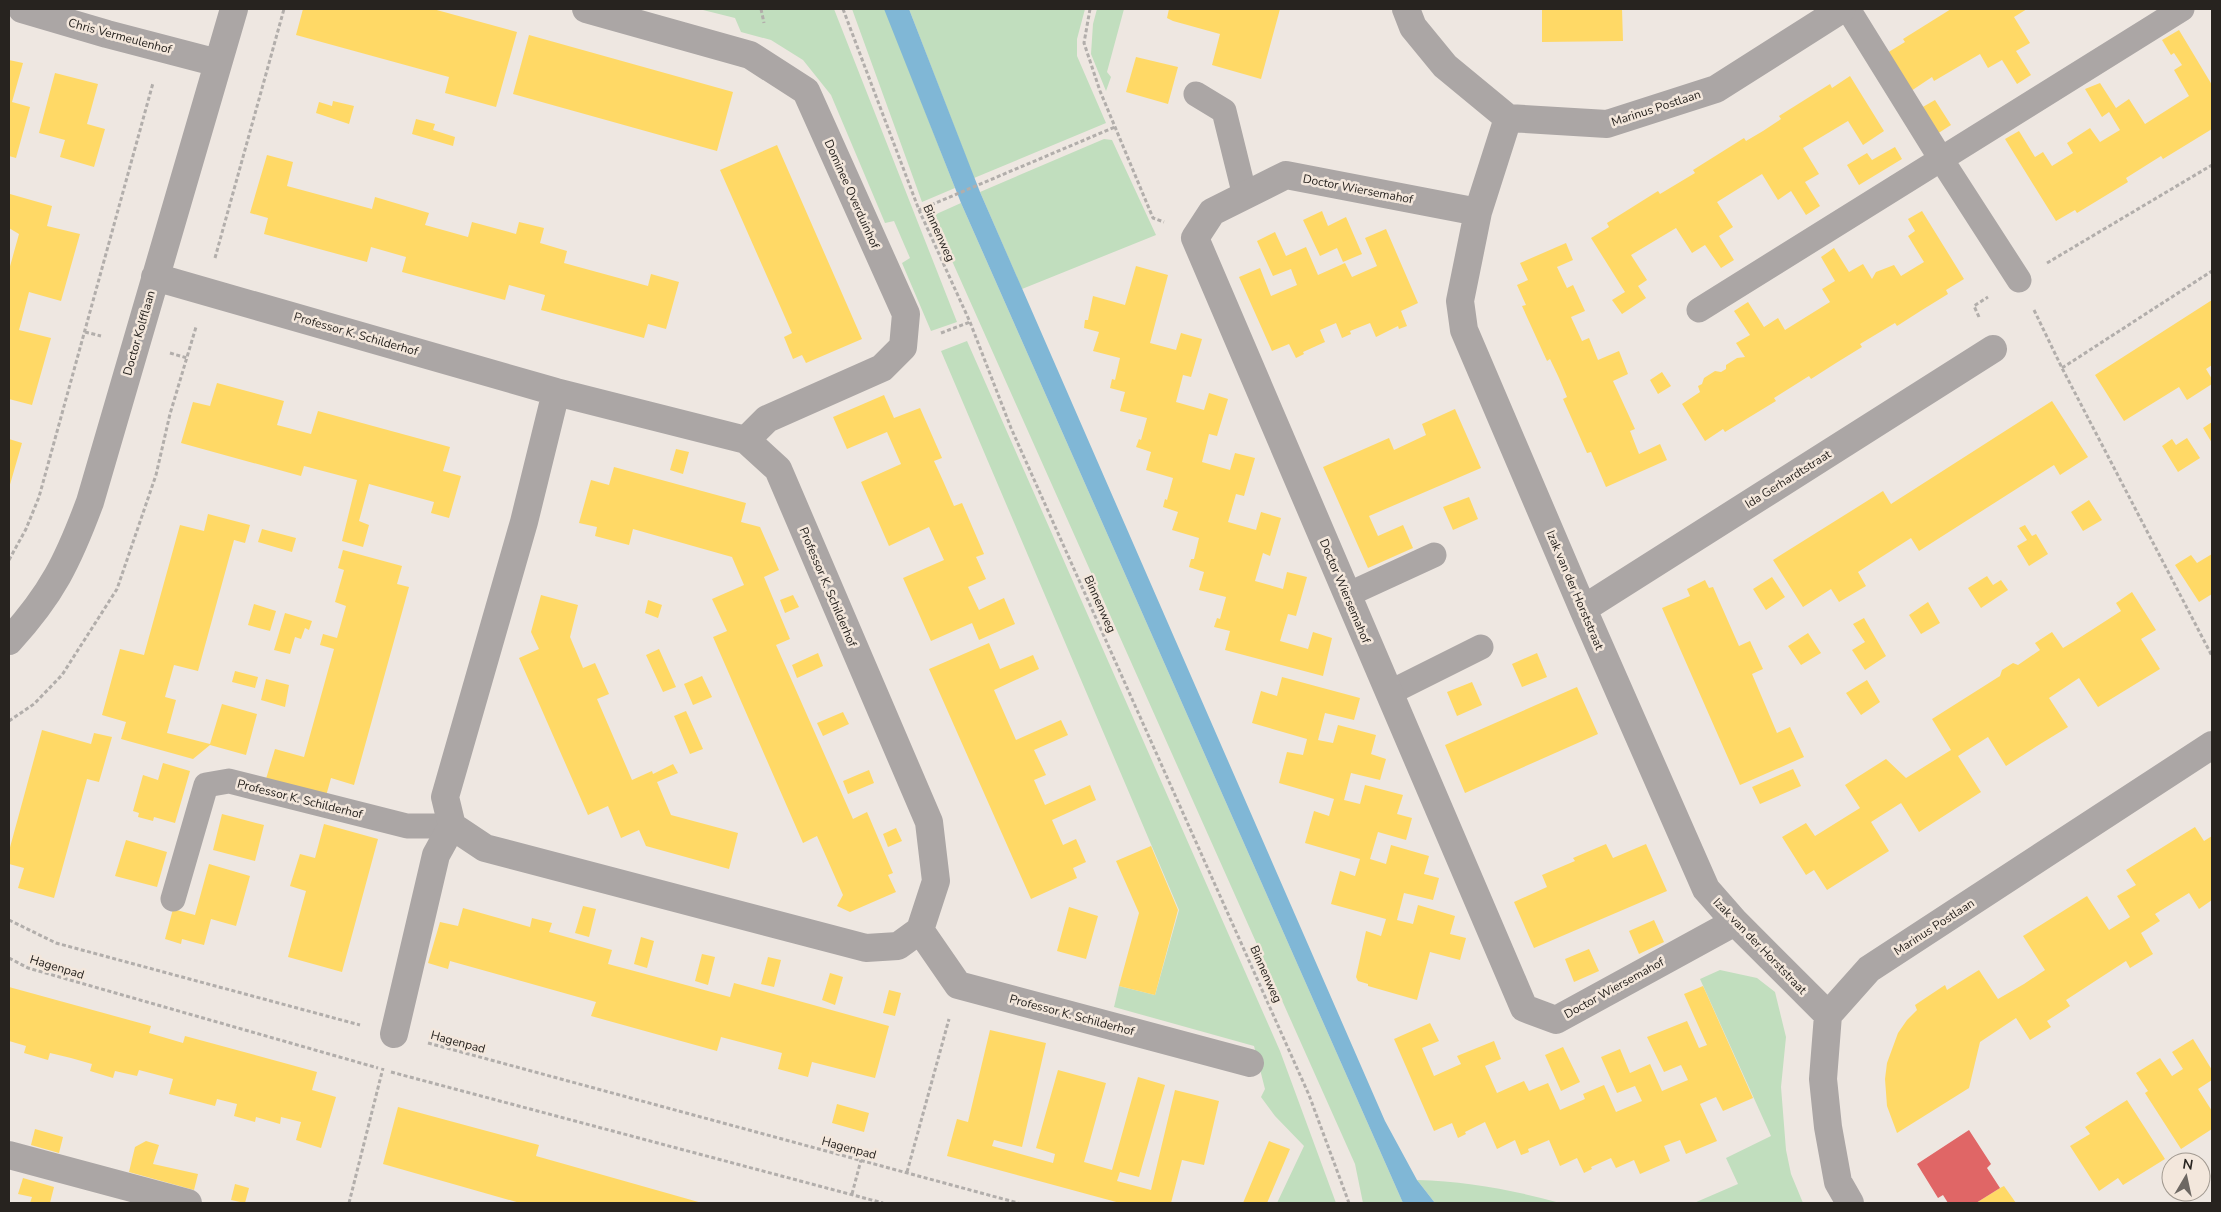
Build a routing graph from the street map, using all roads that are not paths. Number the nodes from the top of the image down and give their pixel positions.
1 (22, 9) edge
2 (234, 9) edge
3 (586, 9) edge
4 (1406, 9) edge
5 (1842, 9) edge
6 (1848, 9) edge
7 (2182, 9) edge
8 (218, 63) junction
9 (1196, 94) dead end
10 (1508, 118) junction
11 (1941, 159) junction
12 (1245, 196) junction
13 (1478, 212) junction
14 (155, 276) junction
15 (2019, 280) road end
16 (1699, 310) dead end
17 (1993, 349) road end
18 (556, 392) junction
19 (746, 440) junction
20 (1434, 555) dead end
21 (1347, 595) junction
22 (1582, 609) junction
23 (9, 641) edge
24 (1481, 647) dead end
25 (1389, 693) junction
26 (2212, 745) edge
27 (452, 826) junction
28 (173, 899) dead end
29 (1735, 922) junction
30 (920, 930) junction
31 (1828, 1015) junction
32 (394, 1034) road end
33 (1250, 1063) dead end
34 (9, 1155) edge
35 (188, 1203) edge
36 (1850, 1203) edge

1 - 8 street, Chris Vermeulenhof
2 - 8 street, Doctor Kolfflaan
3 - 19 street, Dominee Overduinhof
4 - 10 street
5 - 10 street, Marinus Postlaan
6 - 11 lane
7 - 11 lane
8 - 14 street, Doctor Kolfflaan
9 - 12 lane
10 - 13 street, Izak van der Horststraat
11 - 15 lane
11 - 16 lane
12 - 13 street, Doctor Wiersemahof
12 - 21 street, Doctor Wiersemahof
13 - 22 street, Izak van der Horststraat
14 - 18 street, Professor K. Schilderhof
14 - 23 street, Doctor Kolfflaan
17 - 22 street, Ida Gerhardtstraat
18 - 19 street, Professor K. Schilderhof
18 - 27 street
19 - 30 street, Professor K. Schilderhof
20 - 21 lane
21 - 25 street, Doctor Wiersemahof
22 - 29 street, Izak van der Horststraat
24 - 25 lane
25 - 29 street, Doctor Wiersemahof
26 - 31 street, Marinus Postlaan
27 - 28 lane, Professor K. Schilderhof
27 - 30 street
27 - 32 street
29 - 31 street, Izak van der Horststraat
30 - 33 street, Professor K. Schilderhof
31 - 36 street
34 - 35 street

